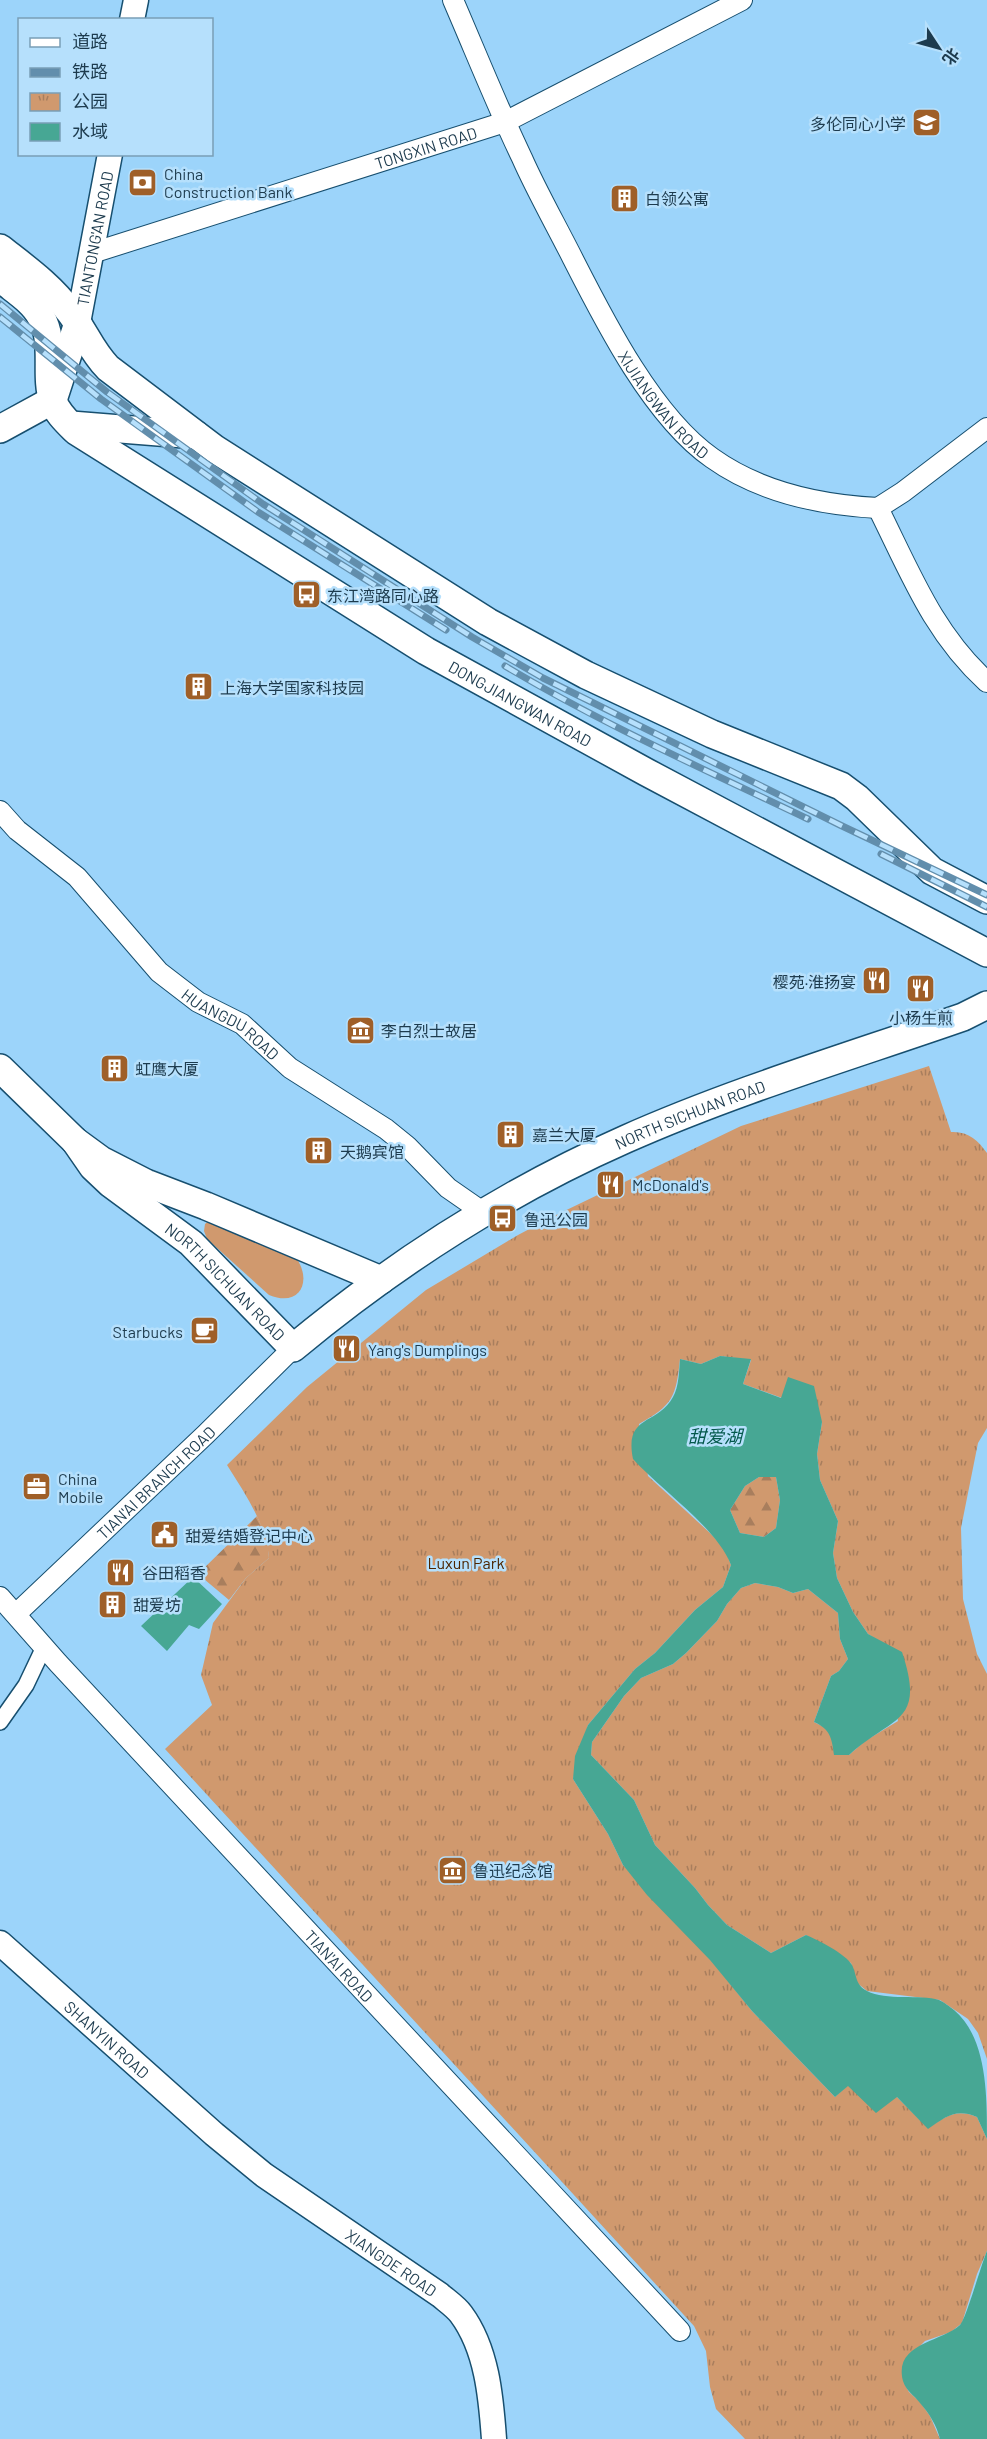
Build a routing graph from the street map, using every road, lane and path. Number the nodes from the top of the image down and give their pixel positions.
1 (136, 0) edge
2 (453, 0) edge
3 (742, 0) edge
4 (132, 18) edge
5 (505, 122) junction
6 (110, 156) edge
7 (0, 248) edge
8 (92, 253) junction
9 (0, 278) edge
10 (22, 297) junction
11 (78, 323) junction
12 (53, 400) junction
13 (70, 425) junction
14 (987, 428) edge
15 (0, 429) edge
16 (196, 435) junction
17 (878, 508) junction
18 (987, 682) edge
19 (0, 811) edge
20 (987, 900) edge
21 (987, 953) edge
22 (987, 1005) edge
23 (0, 1068) edge
24 (75, 1141) junction
25 (206, 1206) junction
26 (484, 1213) junction
27 (191, 1243) junction
28 (381, 1280) junction
29 (293, 1348) junction
30 (0, 1597) edge
31 (16, 1614) junction
32 (44, 1647) junction
33 (0, 1722) edge
34 (0, 1943) edge
35 (214, 2134) joint
36 (680, 2331) dead end
37 (494, 2439) edge

1 - 4 street
2 - 5 street, XIJIANGWAN ROAD
3 - 5 street, TONGXIN ROAD
5 - 8 street, TONGXIN ROAD
5 - 17 street, XIJIANGWAN ROAD
6 - 8 street, TIANTONG'AN ROAD
7 - 11 main road
8 - 11 street, TIANTONG'AN ROAD
9 - 10 main road
10 - 11 main road
10 - 12 main road
11 - 12 main road
11 - 16 main road
12 - 13 main road, DONGJIANGWAN ROAD
12 - 15 main road
13 - 16 main road
13 - 21 main road, DONGJIANGWAN ROAD
14 - 17 street
16 - 20 main road
17 - 18 street
19 - 26 street, HUANGDU ROAD
22 - 26 main road, NORTH SICHUAN ROAD
23 - 24 main road, NORTH SICHUAN ROAD
24 - 25 main road, NORTH SICHUAN ROAD
24 - 27 main road, NORTH SICHUAN ROAD
25 - 27 main road
25 - 28 main road, NORTH SICHUAN ROAD
26 - 28 main road, NORTH SICHUAN ROAD
27 - 29 main road, NORTH SICHUAN ROAD
28 - 29 main road, NORTH SICHUAN ROAD
29 - 31 street, TIAN'AI BRANCH ROAD
30 - 31 street, TIAN'AI ROAD
31 - 32 street, TIAN'AI ROAD
32 - 33 street
32 - 36 street, TIAN'AI ROAD
34 - 35 street, SHANYIN ROAD
35 - 37 street, XIANGDE ROAD

